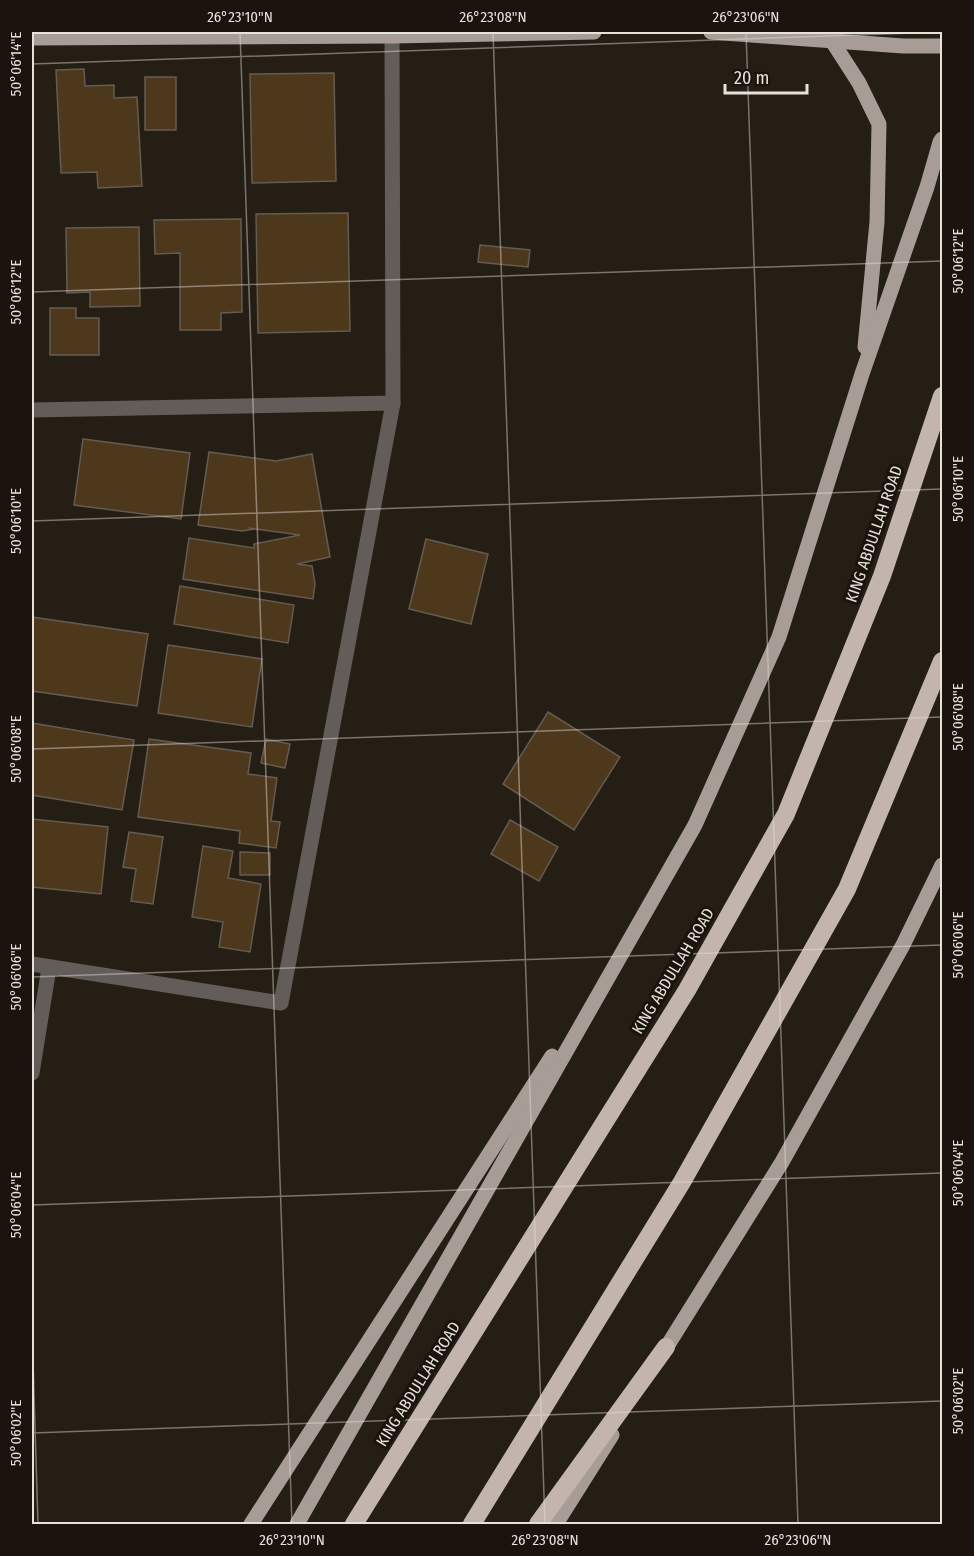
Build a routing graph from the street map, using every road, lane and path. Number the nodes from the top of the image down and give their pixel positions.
1 (594, 32) edge
2 (711, 32) edge
3 (392, 36) junction
4 (32, 38) edge
5 (832, 41) junction
6 (942, 46) edge
7 (942, 139) edge
8 (862, 374) junction
9 (942, 396) edge
10 (393, 403) junction
11 (32, 410) edge
12 (942, 661) edge
13 (942, 865) edge
14 (645, 913) junction
15 (32, 964) edge
16 (49, 968) junction
17 (32, 1073) edge
18 (666, 1347) junction
19 (251, 1524) edge
20 (297, 1524) edge
21 (354, 1524) edge
22 (472, 1524) edge
23 (538, 1524) edge
24 (556, 1524) edge

1 - 3 main road
2 - 5 main road
3 - 4 main road
3 - 10 street
5 - 6 main road
5 - 8 main road
7 - 8 main road
8 - 14 main road
9 - 21 highway, KING ABDULLAH ROAD
10 - 11 street
10 - 16 street
12 - 22 highway
13 - 18 main road
14 - 19 main road
14 - 20 main road
15 - 16 street
16 - 17 street
18 - 23 highway
18 - 24 main road

